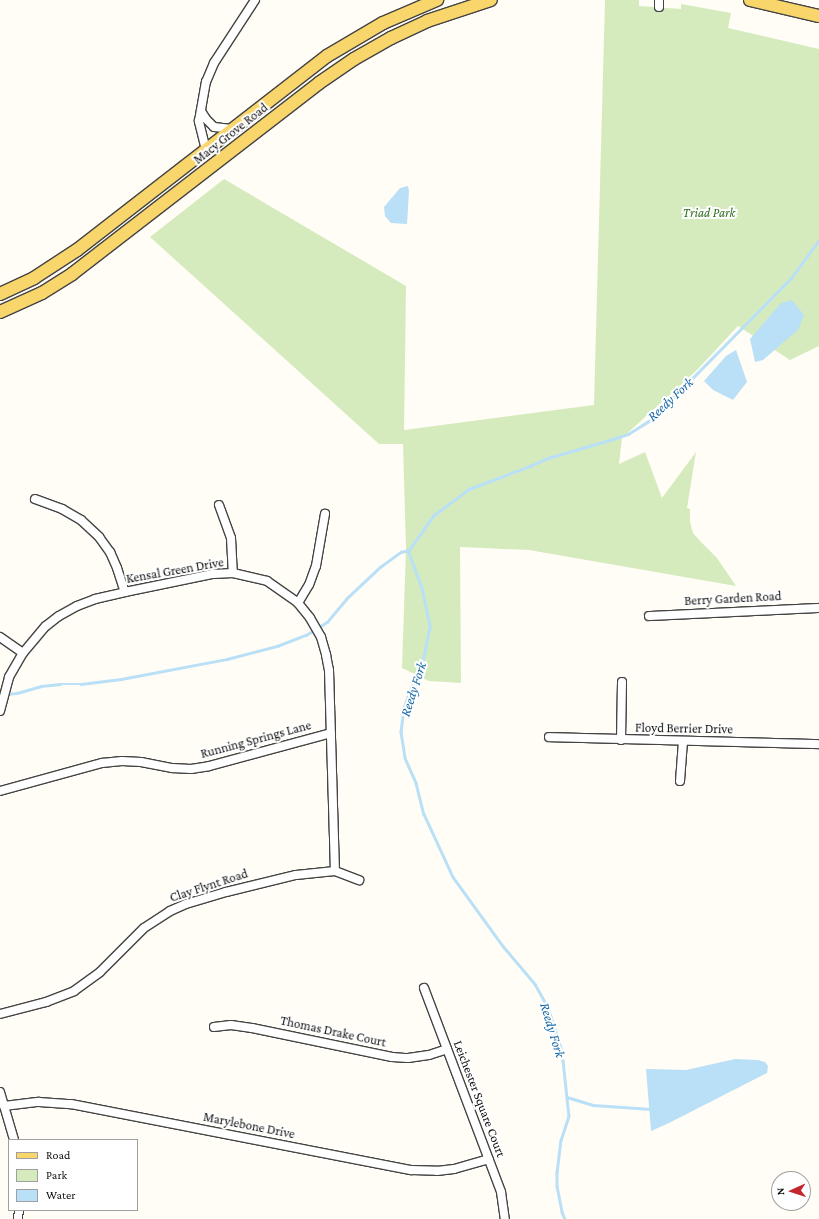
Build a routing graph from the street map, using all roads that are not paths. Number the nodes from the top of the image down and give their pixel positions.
1 (255, 0) edge
2 (436, 0) edge
3 (491, 0) edge
4 (750, 0) edge
5 (819, 16) edge
6 (309, 70) junction
7 (201, 111) junction
8 (232, 129) junction
9 (206, 150) junction
10 (226, 155) junction
11 (0, 294) edge
12 (0, 312) edge
13 (35, 499) dead end
14 (219, 505) dead end
15 (325, 514) dead end
16 (232, 573) junction
17 (124, 592) junction
18 (298, 603) junction
19 (819, 608) edge
20 (649, 616) dead end
21 (0, 637) edge
22 (23, 653) junction
23 (622, 682) dead end
24 (0, 711) edge
25 (331, 733) junction
26 (549, 737) dead end
27 (620, 740) junction
28 (683, 741) junction
29 (819, 744) edge
30 (680, 781) dead end
31 (0, 791) edge
32 (335, 871) junction
33 (359, 880) dead end
34 (424, 988) dead end
35 (0, 1014) edge
36 (214, 1026) dead end
37 (447, 1049) junction
38 (0, 1092) edge
39 (4, 1106) junction
40 (14, 1139) edge
41 (488, 1159) junction
42 (505, 1219) edge

1 - 7 street
2 - 6 main road, Macy Grove Road
3 - 10 main road, Macy Grove Road
4 - 5 main road
6 - 8 main road, Macy Grove Road
6 - 10 main road
7 - 8 street
7 - 9 street
8 - 9 main road, Macy Grove Road
9 - 11 main road, Macy Grove Road
10 - 12 main road, Macy Grove Road
13 - 17 street
14 - 16 street
15 - 18 street
16 - 17 street, Kensal Green Drive
16 - 18 street, Kensal Green Drive
17 - 22 street, Kensal Green Drive
18 - 25 street, Kensal Green Drive
19 - 20 street, Berry Garden Road
21 - 22 street
22 - 24 street, Kensal Green Drive
23 - 27 street
25 - 31 street, Running Springs Lane
25 - 32 street, Kensal Green Drive
26 - 27 street, Floyd Berrier Drive
27 - 28 street, Floyd Berrier Drive
28 - 29 street, Floyd Berrier Drive
28 - 30 street
32 - 33 street, Clay Flynt Road
32 - 35 street, Clay Flynt Road
34 - 37 street, Leichester Square Court
36 - 37 street, Thomas Drake Court
37 - 41 street, Leichester Square Court
38 - 39 street
39 - 40 street
39 - 41 street, Marylebone Drive
41 - 42 street, Leichester Square Court

